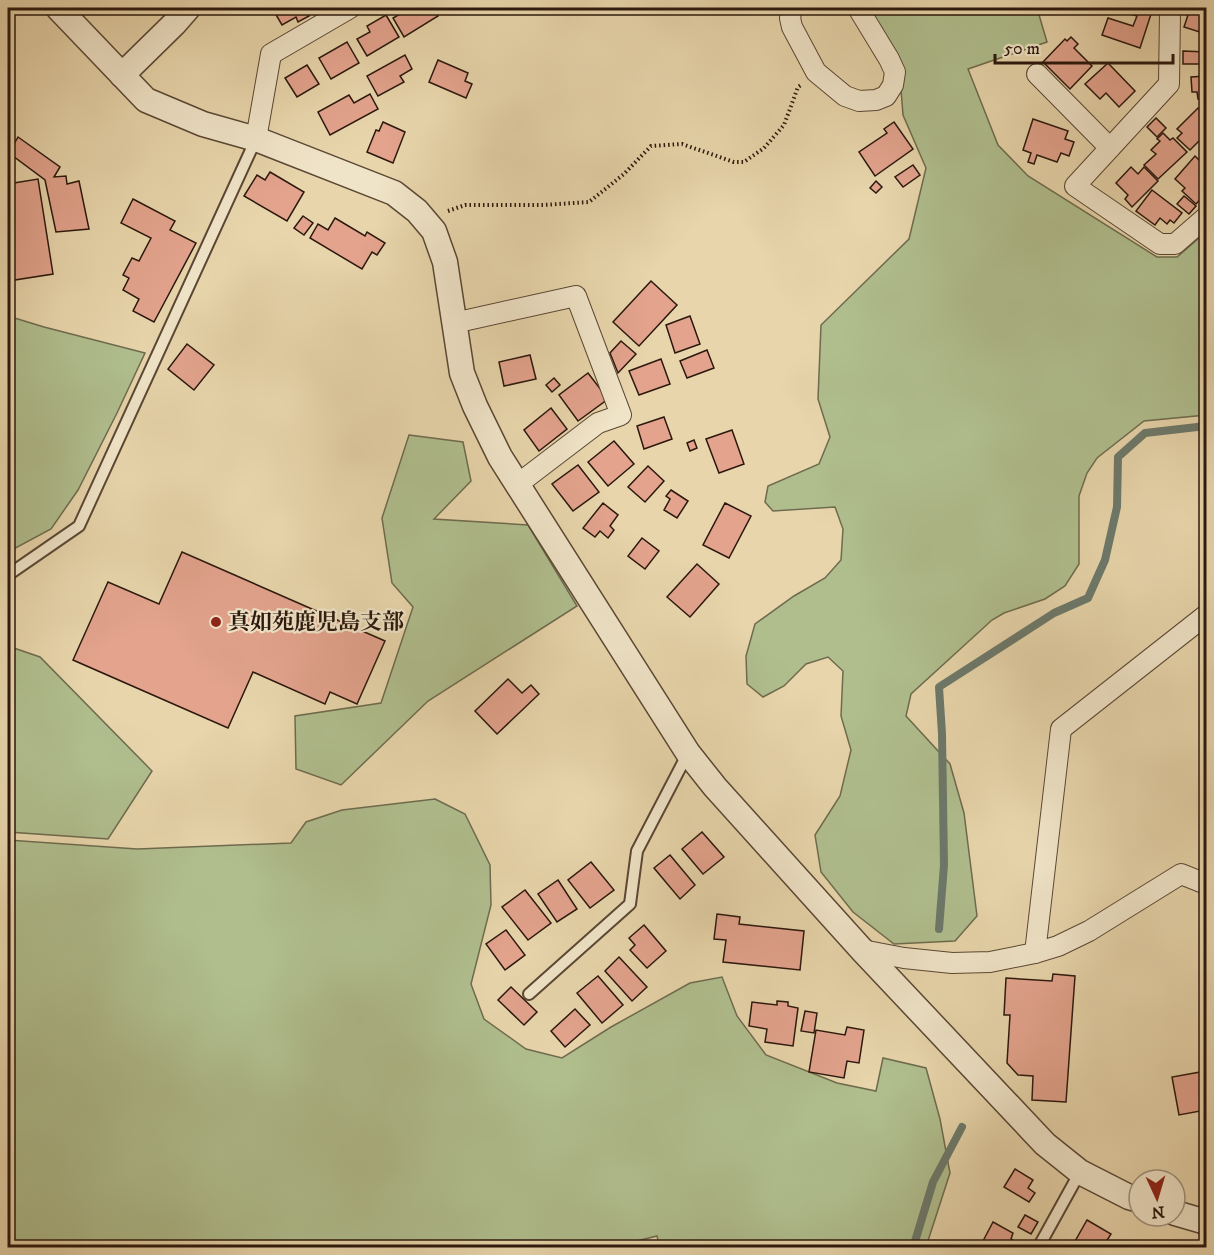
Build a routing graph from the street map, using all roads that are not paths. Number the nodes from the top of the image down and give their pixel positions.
1 (58, 8) edge
2 (188, 8) edge
3 (350, 8) edge
4 (792, 8) edge
5 (858, 8) edge
6 (1171, 8) edge
7 (1037, 74) dead end
8 (122, 75) junction
9 (256, 139) junction
10 (1110, 148) junction
11 (1206, 217) edge
12 (454, 323) junction
13 (518, 484) junction
14 (8, 575) edge
15 (1206, 615) edge
16 (688, 753) junction
17 (1206, 884) edge
18 (862, 950) junction
19 (1035, 953) junction
20 (529, 994) dead end
21 (1080, 1172) junction
22 (1127, 1196) edge
23 (1187, 1216) edge
24 (1206, 1222) edge
25 (1038, 1248) edge

1 - 8 street
2 - 8 street
3 - 9 street
4 - 5 street
6 - 10 street
7 - 10 street
8 - 9 street
9 - 12 street
9 - 14 lane
10 - 11 street
12 - 13 street
12 - 13 street
13 - 16 street
15 - 19 street
16 - 18 street
16 - 20 lane
17 - 19 street
18 - 19 street
18 - 21 street
21 - 22 street
21 - 25 lane
23 - 24 street

